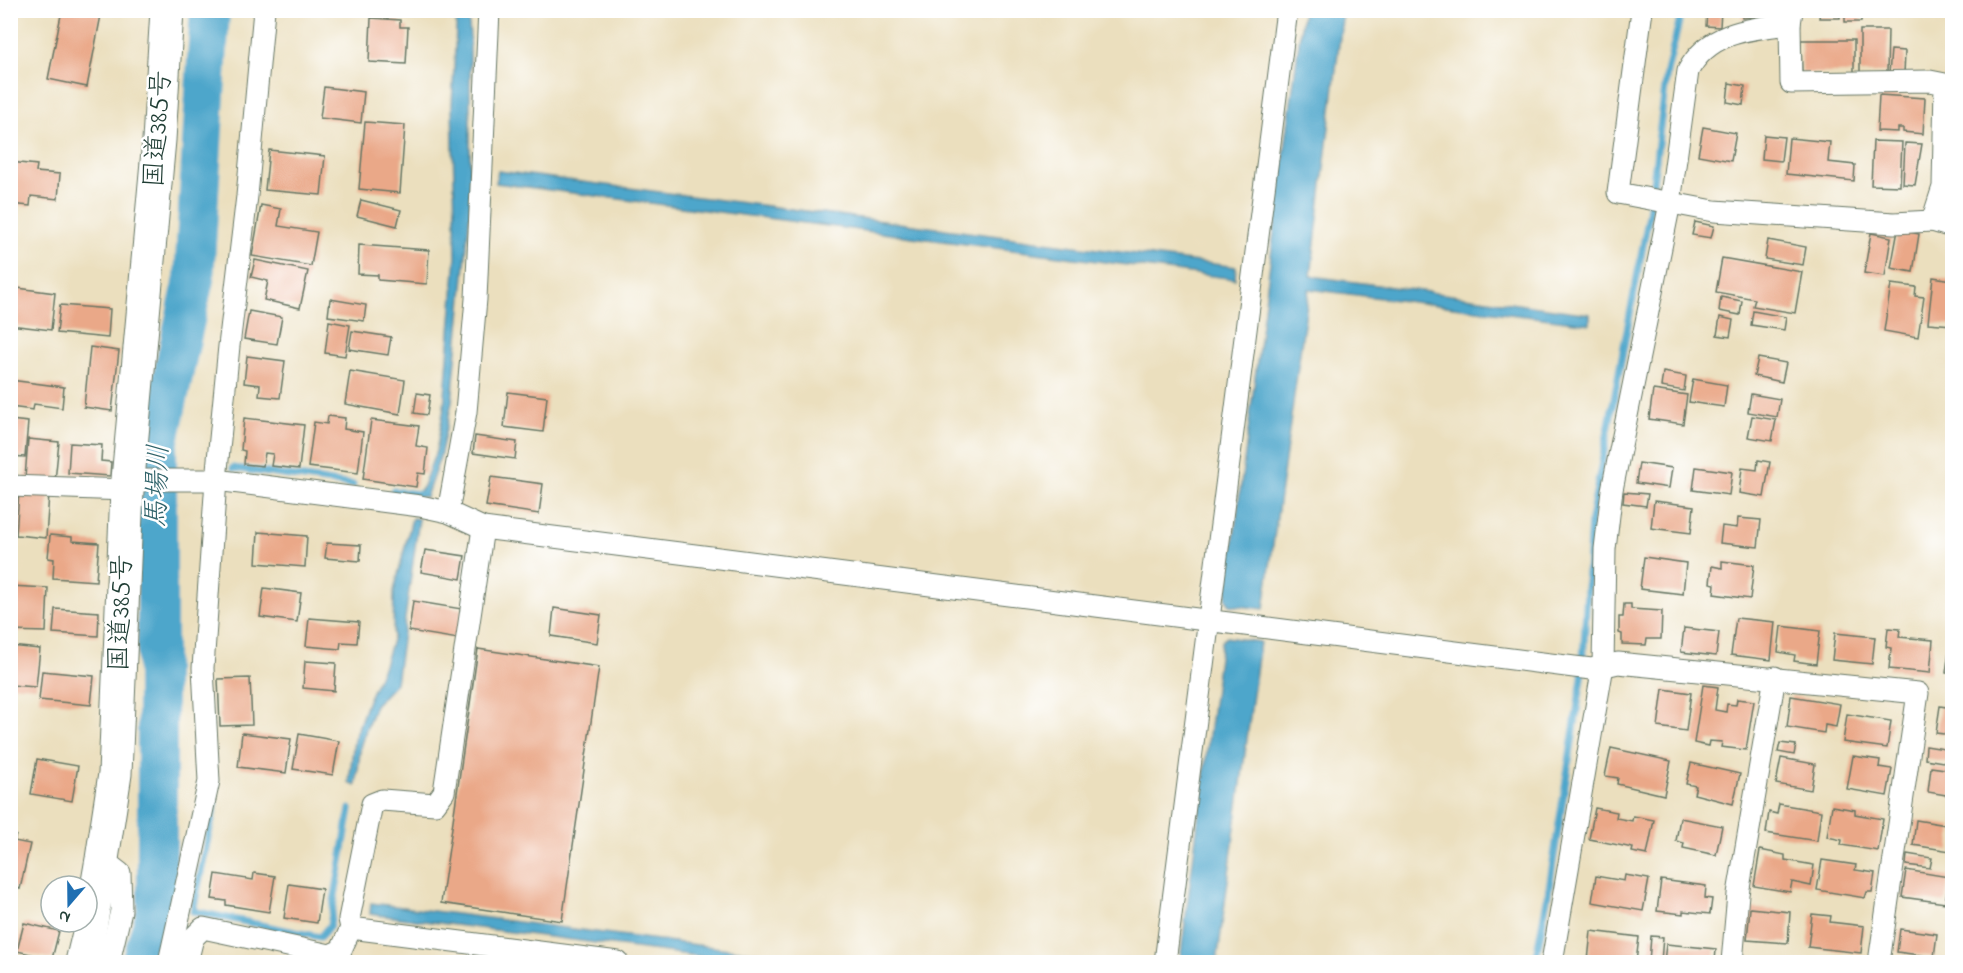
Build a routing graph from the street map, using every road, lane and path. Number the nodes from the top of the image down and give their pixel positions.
1 (167, 10) edge
2 (264, 10) edge
3 (489, 10) edge
4 (1287, 10) edge
5 (1642, 10) edge
6 (1791, 17) edge
7 (1658, 201) junction
8 (1942, 224) edge
9 (216, 480) junction
10 (134, 485) junction
11 (10, 486) edge
12 (448, 512) junction
13 (483, 528) junction
14 (1208, 620) junction
15 (1590, 668) junction
16 (1775, 677) junction
17 (102, 859) junction
18 (351, 928) junction
19 (82, 963) edge
20 (109, 963) edge
21 (169, 963) edge
22 (187, 963) edge
23 (618, 963) edge
24 (1164, 963) edge
25 (1552, 963) edge
26 (1732, 963) edge
27 (1879, 963) edge

1 - 10 highway, 国道385号
2 - 9 street
3 - 12 street
4 - 14 street
5 - 7 street
6 - 7 street
6 - 8 street
7 - 8 street
7 - 15 street
9 - 10 street
9 - 12 street
9 - 21 street
10 - 11 street
10 - 17 highway, 国道385号
12 - 13 street
13 - 14 street
13 - 18 street
14 - 15 street
14 - 24 street
15 - 16 street
15 - 25 street
16 - 26 street
16 - 27 street
17 - 19 highway, 国道385号
17 - 20 street
18 - 22 street
18 - 23 street

